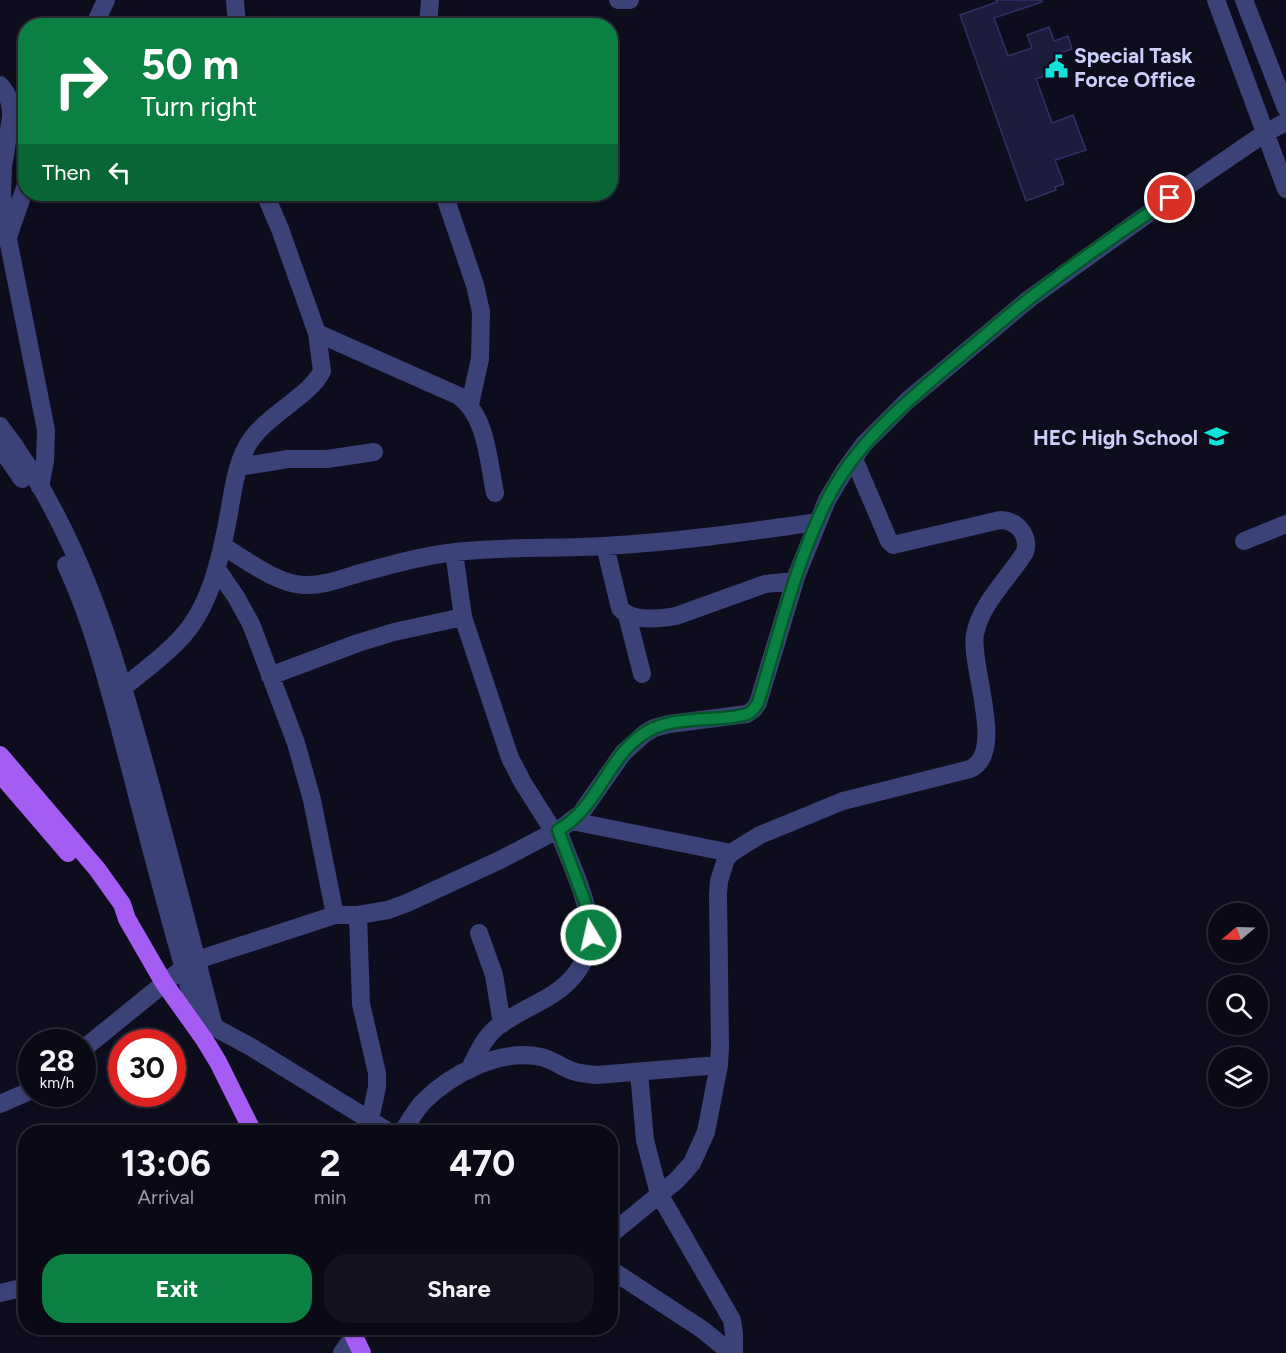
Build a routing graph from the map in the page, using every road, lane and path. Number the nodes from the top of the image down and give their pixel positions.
1 (106, 0) edge
2 (235, 0) edge
3 (430, 0) edge
4 (618, 0) edge
5 (630, 0) edge
6 (1216, 0) edge
7 (1244, 0) edge
8 (98, 18) edge
9 (236, 18) edge
10 (429, 18) edge
11 (0, 85) edge
12 (1286, 108) edge
13 (1286, 122) edge
14 (1265, 133) junction
15 (1286, 189) edge
16 (21, 201) edge
17 (268, 201) edge
18 (446, 201) edge
19 (8, 239) junction
20 (317, 333) junction
21 (470, 404) junction
22 (0, 426) edge
23 (0, 447) edge
24 (374, 452) dead end
25 (854, 459) junction
26 (239, 467) junction
27 (40, 487) junction
28 (495, 493) dead end
29 (818, 522) junction
30 (1286, 524) edge
31 (1244, 541) dead end
32 (223, 546) junction
33 (605, 546) junction
34 (454, 552) junction
35 (217, 569) junction
36 (795, 581) junction
37 (627, 615) junction
38 (463, 617) junction
39 (642, 674) dead end
40 (270, 676) junction
41 (123, 688) junction
42 (0, 755) edge
43 (0, 774) edge
44 (561, 827) junction
45 (731, 853) junction
46 (166, 874) junction
47 (335, 915) junction
48 (358, 915) junction
49 (127, 919) junction
50 (478, 933) dead end
51 (190, 964) junction
52 (164, 983) junction
53 (202, 1024) junction
54 (502, 1024) junction
55 (96, 1039) edge
56 (719, 1065) junction
57 (469, 1070) junction
58 (639, 1072) junction
59 (18, 1096) edge
60 (0, 1104) edge
61 (370, 1120) junction
62 (250, 1125) edge
63 (378, 1125) edge
64 (407, 1125) edge
65 (659, 1194) junction
66 (618, 1228) edge
67 (618, 1274) edge
68 (18, 1289) edge
69 (0, 1293) edge
70 (351, 1335) edge
71 (353, 1335) edge
72 (342, 1353) edge
73 (362, 1353) edge
74 (732, 1353) edge

1 - 8 street
2 - 9 street
3 - 10 street
4 - 5 street
6 - 14 street
7 - 12 street
11 - 19 street
13 - 14 street
14 - 15 street
14 - 25 street
16 - 19 street
17 - 20 street
18 - 21 street
19 - 27 street
20 - 21 street
20 - 26 street
21 - 28 street
22 - 27 street
23 - 46 street
24 - 26 street
25 - 29 street
25 - 45 street
26 - 32 street
27 - 41 street
29 - 33 street
29 - 36 street
30 - 31 street
32 - 34 street
32 - 35 street
33 - 34 street
33 - 37 street
34 - 38 street
35 - 40 street
35 - 41 street
36 - 37 street
36 - 44 street
37 - 39 street
38 - 40 street
38 - 44 street
40 - 47 street
41 - 46 street
42 - 49 main road
43 - 49 main road
44 - 45 street
44 - 48 street
44 - 54 street
45 - 56 street
46 - 51 street
47 - 48 street
47 - 51 street
48 - 61 street
49 - 52 main road
50 - 54 street
51 - 52 street
51 - 53 street
52 - 53 main road
52 - 55 street
53 - 61 street
53 - 62 main road
54 - 57 street
56 - 58 street
56 - 65 street
57 - 58 street
57 - 64 street
58 - 65 street
59 - 60 street
61 - 63 street
65 - 66 street
65 - 74 street
67 - 74 street
68 - 69 street
70 - 72 street
71 - 73 main road

